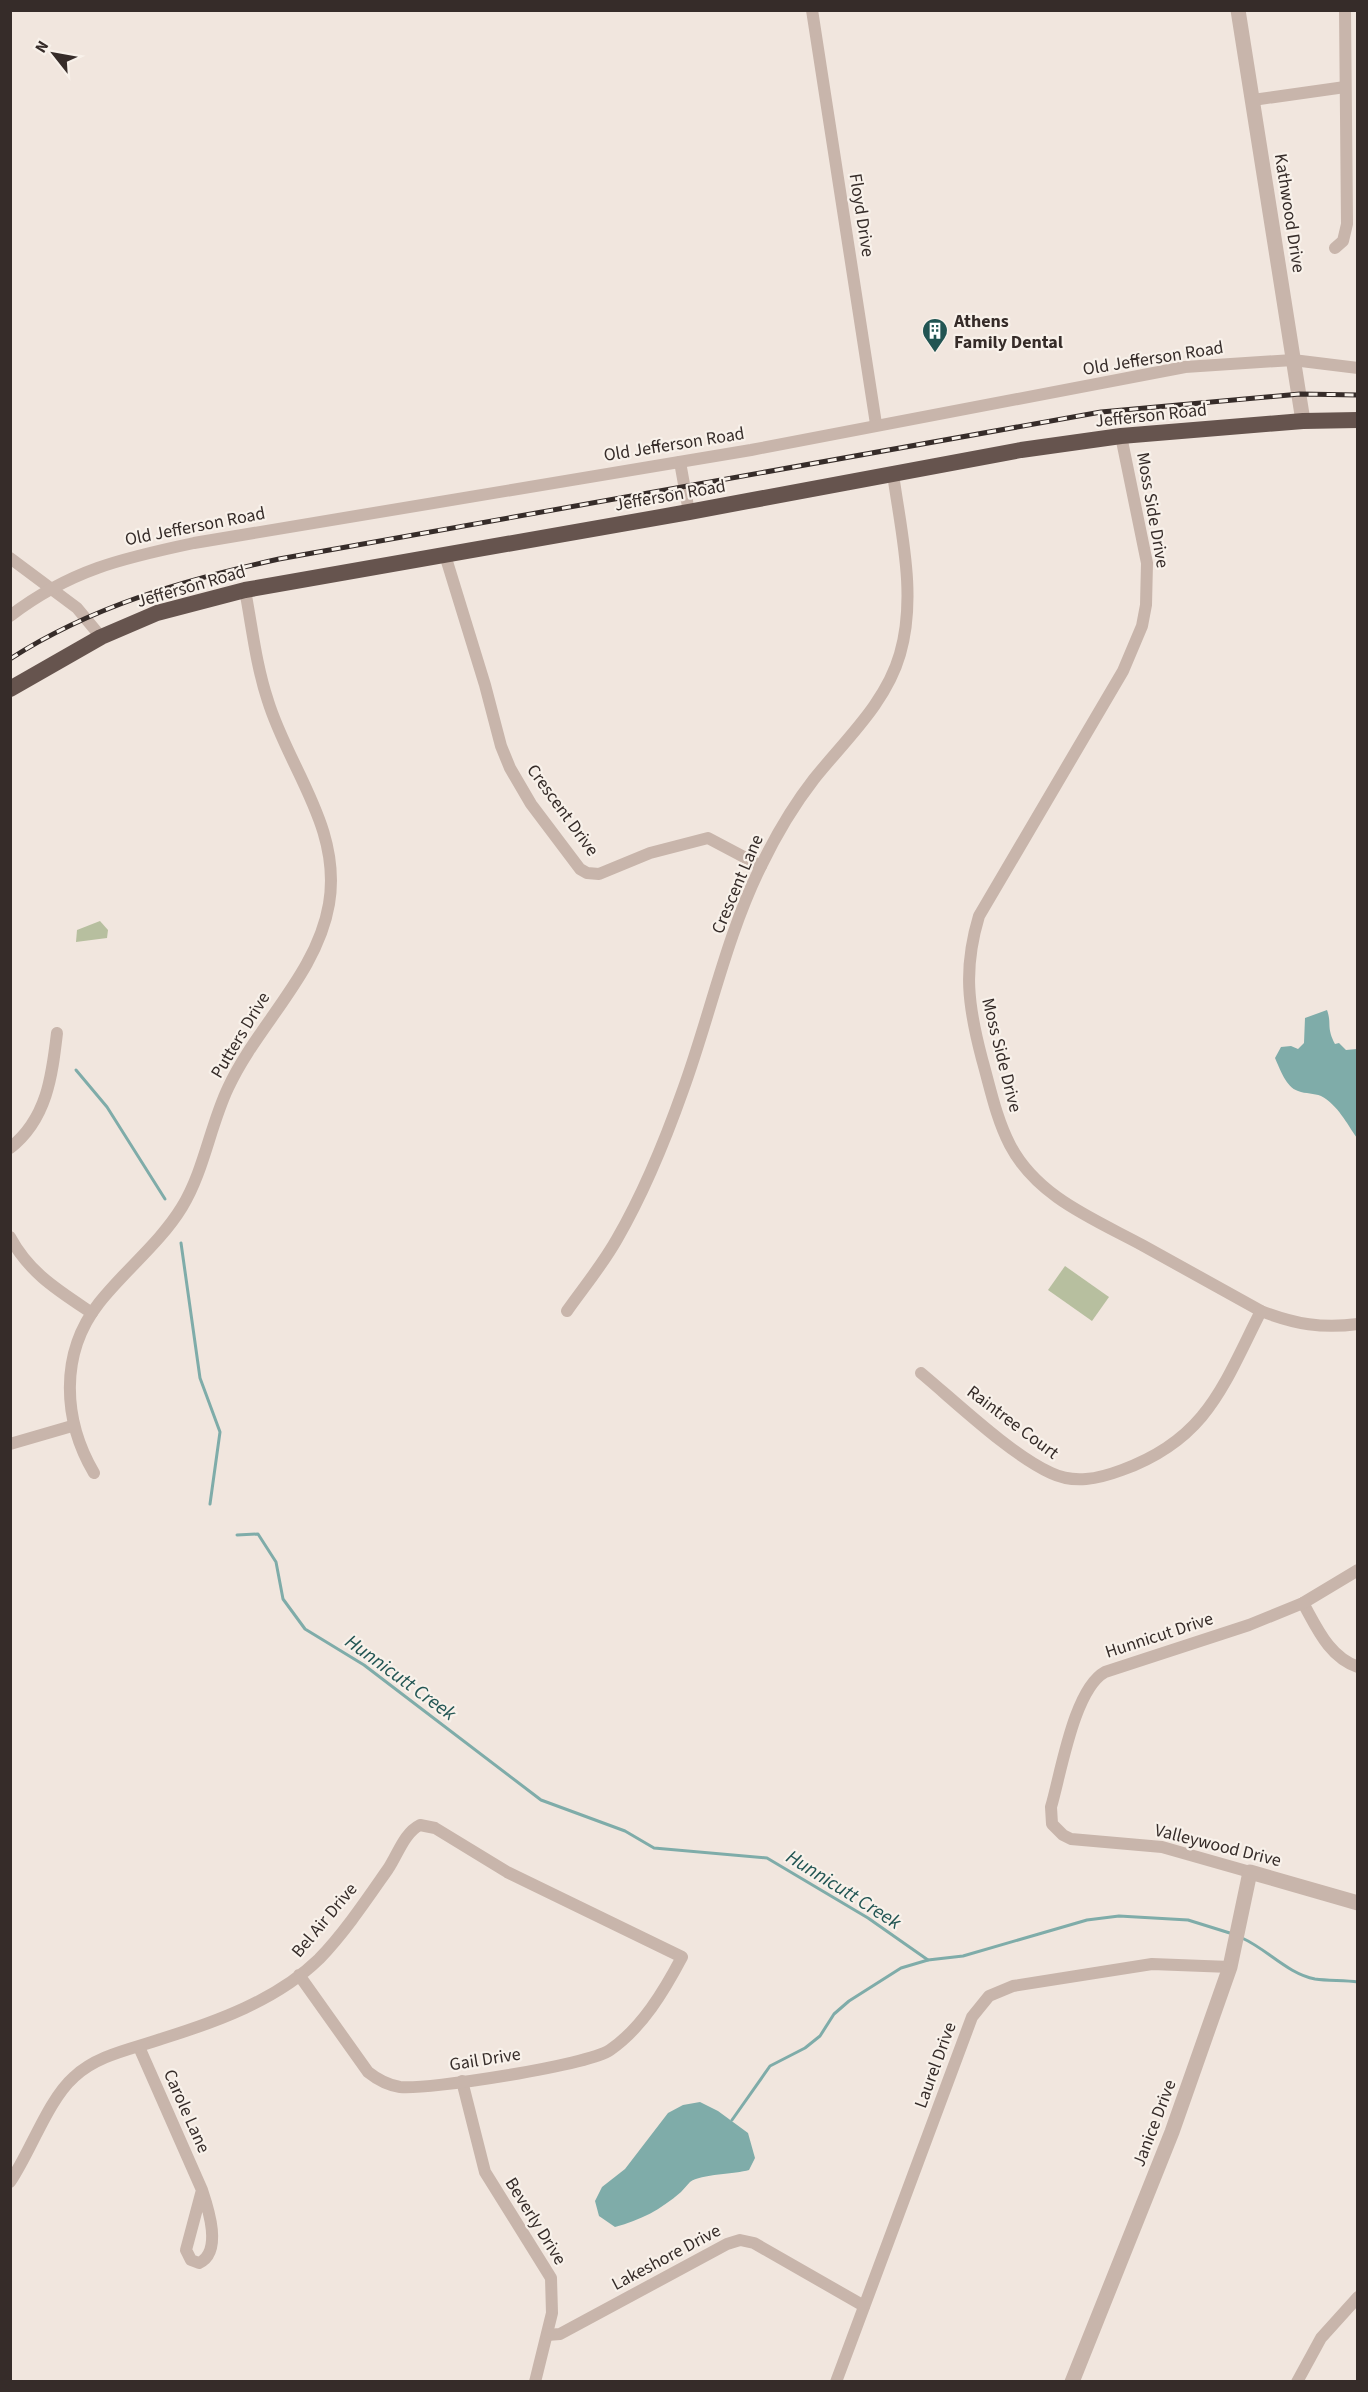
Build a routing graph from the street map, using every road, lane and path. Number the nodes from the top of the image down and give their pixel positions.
1 (812, 10) edge
2 (1238, 10) edge
3 (1345, 10) edge
4 (1345, 87) junction
5 (1253, 100) junction
6 (1335, 248) dead end
7 (1293, 360) junction
8 (1358, 368) edge
9 (1358, 420) edge
10 (1303, 421) junction
11 (876, 424) junction
12 (1120, 436) junction
13 (680, 462) junction
14 (893, 474) junction
15 (689, 512) junction
16 (445, 555) junction
17 (10, 558) edge
18 (53, 589) junction
19 (246, 590) junction
20 (10, 616) edge
21 (101, 637) junction
22 (10, 689) edge
23 (760, 867) junction
24 (57, 1033) dead end
25 (10, 1148) edge
26 (10, 1237) edge
27 (567, 1311) dead end
28 (1261, 1311) junction
29 (92, 1312) junction
30 (1358, 1324) edge
31 (921, 1373) dead end
32 (72, 1426) junction
33 (10, 1444) edge
34 (94, 1473) dead end
35 (1358, 1570) edge
36 (1303, 1603) junction
37 (1358, 1667) edge
38 (1052, 1807) joint
39 (1250, 1872) junction
40 (1358, 1903) edge
41 (682, 1957) joint
42 (1230, 1967) junction
43 (299, 1975) junction
44 (139, 2047) junction
45 (462, 2081) junction
46 (10, 2182) edge
47 (202, 2190) junction
48 (1358, 2297) edge
49 (864, 2306) junction
50 (547, 2335) junction
51 (535, 2382) edge
52 (836, 2382) edge
53 (1072, 2382) edge
54 (1297, 2382) edge

1 - 11 street, Floyd Drive
2 - 5 street, Kathwood Drive
3 - 4 street
4 - 5 street
4 - 6 street
5 - 7 street, Kathwood Drive
7 - 8 street, Old Jefferson Road
7 - 10 street, Kathwood Drive
7 - 11 street, Old Jefferson Road
9 - 10 highway, Jefferson Road
10 - 12 highway, Jefferson Road
11 - 13 street, Old Jefferson Road
12 - 14 highway, Jefferson Road
12 - 28 street, Moss Side Drive
13 - 15 street
13 - 18 street, Old Jefferson Road
14 - 15 highway, Jefferson Road
14 - 23 street, Crescent Lane
15 - 16 highway, Jefferson Road
16 - 19 highway, Jefferson Road
16 - 23 street, Crescent Drive
17 - 18 street
18 - 20 street, Old Jefferson Road
18 - 21 street
19 - 21 highway, Jefferson Road
19 - 29 street, Putters Drive
21 - 22 highway, Jefferson Road
23 - 27 street, Crescent Lane
24 - 25 street
26 - 29 street
28 - 30 street, Moss Side Drive
28 - 31 street, Raintree Court
29 - 32 street, Putters Drive
32 - 33 street
32 - 34 street, Putters Drive
35 - 36 street, Hunnicut Drive
36 - 37 street
36 - 38 street, Hunnicut Drive
38 - 39 street, Valleywood Drive
39 - 40 street, Valleywood Drive
39 - 42 street, Janice Drive
41 - 43 street, Bel Air Drive
41 - 45 street, Gail Drive
42 - 49 street, Laurel Drive
42 - 53 street, Janice Drive
43 - 44 street, Bel Air Drive
43 - 45 street, Gail Drive
44 - 46 street, Bel Air Drive
44 - 47 street, Carole Lane
45 - 50 street, Beverly Drive
47 - 47 street, Carole Lane
48 - 54 street
49 - 50 street, Lakeshore Drive
49 - 52 street, Laurel Drive
50 - 51 street, Beverly Drive

